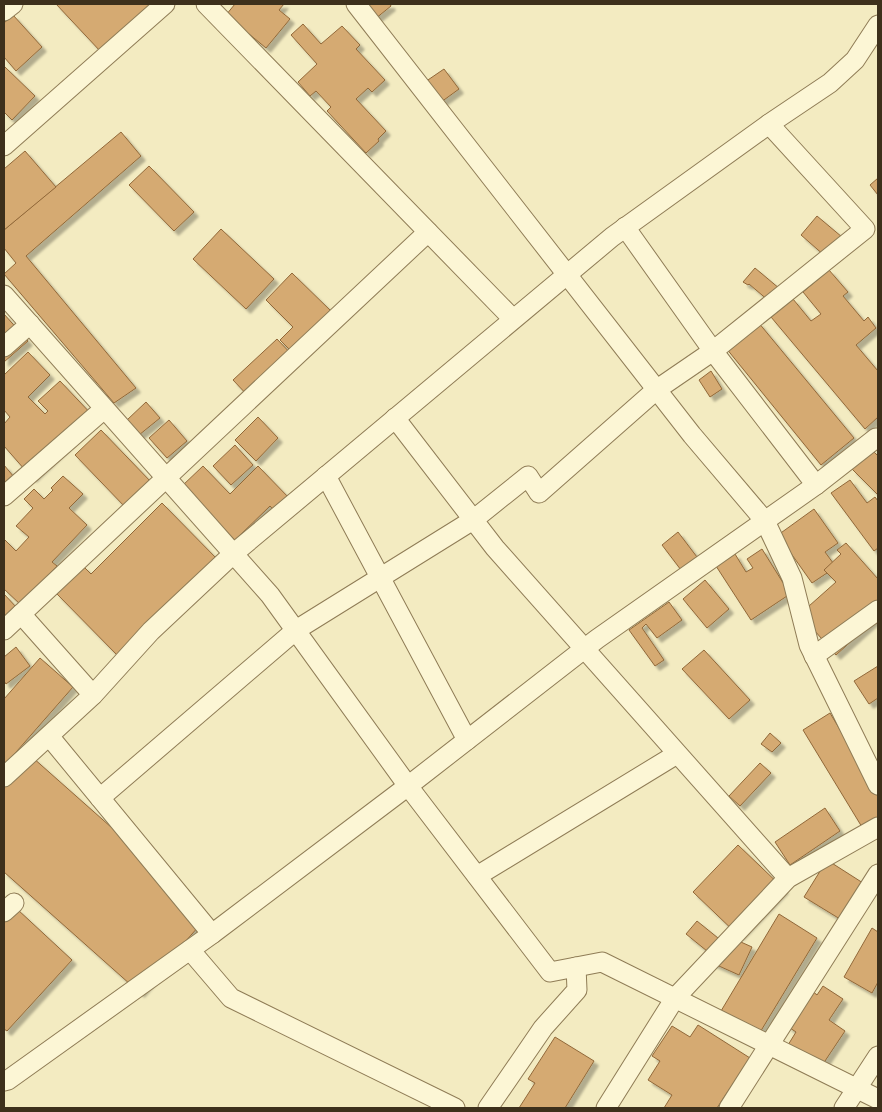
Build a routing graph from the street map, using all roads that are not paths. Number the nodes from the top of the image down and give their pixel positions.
1 (13, 4) edge
2 (165, 4) edge
3 (206, 4) edge
4 (356, 4) edge
5 (4, 11) edge
6 (878, 25) edge
7 (769, 124) junction
8 (4, 146) edge
9 (625, 227) junction
10 (428, 232) junction
11 (566, 275) junction
12 (4, 294) edge
13 (513, 319) junction
14 (30, 324) junction
15 (4, 347) edge
16 (713, 351) junction
17 (656, 390) junction
18 (104, 409) junction
19 (395, 418) junction
20 (878, 440) edge
21 (326, 476) junction
22 (166, 478) junction
23 (816, 485) junction
24 (4, 496) edge
25 (473, 520) junction
26 (765, 521) junction
27 (233, 554) junction
28 (380, 578) junction
29 (878, 610) edge
30 (21, 614) junction
31 (4, 630) edge
32 (296, 630) junction
33 (584, 649) junction
34 (814, 656) junction
35 (93, 695) junction
36 (49, 736) junction
37 (467, 740) junction
38 (677, 754) junction
39 (4, 777) edge
40 (878, 785) edge
41 (408, 786) junction
42 (100, 798) junction
43 (878, 827) edge
44 (878, 874) edge
45 (478, 876) junction
46 (788, 878) junction
47 (212, 934) junction
48 (190, 950) junction
49 (576, 967) junction
50 (675, 998) junction
51 (769, 1045) junction
52 (878, 1056) edge
53 (5, 1085) edge
54 (857, 1088) junction
55 (878, 1099) edge
56 (455, 1108) edge
57 (488, 1108) edge
58 (606, 1108) edge
59 (729, 1108) edge
60 (844, 1108) edge

1 - 5 street
2 - 8 street
3 - 10 street
4 - 11 street
6 - 7 street
7 - 9 street
7 - 16 street
9 - 11 street
9 - 16 street
10 - 13 street
10 - 22 street
11 - 13 street
11 - 17 street
12 - 14 street
13 - 19 street
14 - 15 street
14 - 18 street
16 - 17 street
16 - 23 street
17 - 25 street
17 - 26 street
18 - 22 street
18 - 24 street
19 - 21 street
19 - 25 street
20 - 23 street
21 - 27 street
21 - 28 street
22 - 27 street
22 - 30 street
23 - 26 street
25 - 28 street
25 - 33 street
26 - 33 street
26 - 34 street
27 - 32 street
27 - 35 street
28 - 32 street
28 - 37 street
29 - 34 street
30 - 31 street
30 - 35 street
32 - 41 street
32 - 42 street
33 - 37 street
33 - 38 street
34 - 40 street
35 - 36 street
36 - 39 street
36 - 42 street
37 - 41 street
38 - 45 street
38 - 46 street
41 - 45 street
41 - 47 street
42 - 47 street
43 - 46 street
44 - 51 street
45 - 49 street
46 - 50 street
47 - 48 street
48 - 53 street
48 - 56 street
49 - 50 street
49 - 57 street
50 - 51 street
50 - 58 street
51 - 54 street
51 - 59 street
52 - 54 street
54 - 55 street
54 - 60 street

